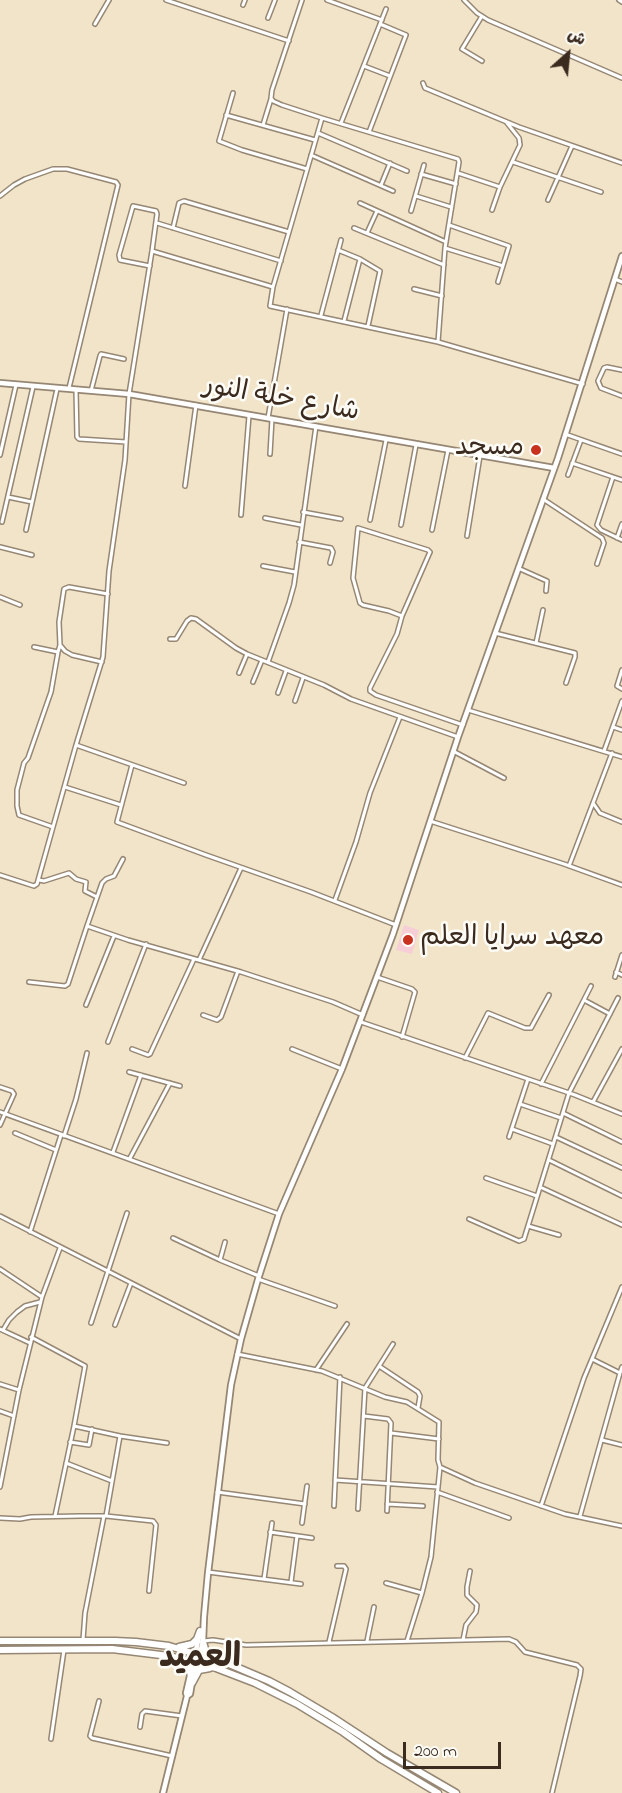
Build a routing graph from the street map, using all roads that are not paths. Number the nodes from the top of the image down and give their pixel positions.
1 (109, 0) edge
2 (168, 0) edge
3 (245, 0) edge
4 (275, 0) edge
5 (302, 0) edge
6 (327, 0) edge
7 (464, 0) edge
8 (243, 5) dead end
9 (386, 9) dead end
10 (482, 16) junction
11 (268, 18) dead end
12 (381, 22) junction
13 (94, 24) dead end
14 (289, 41) junction
15 (482, 62) dead end
16 (364, 66) junction
17 (391, 76) junction
18 (622, 78) edge
19 (423, 83) dead end
20 (233, 93) dead end
21 (271, 98) junction
22 (226, 115) junction
23 (322, 118) junction
24 (507, 122) junction
25 (341, 123) junction
26 (263, 125) junction
27 (369, 132) junction
28 (318, 133) junction
29 (315, 140) junction
30 (573, 146) junction
31 (311, 155) junction
32 (513, 162) junction
33 (622, 163) edge
34 (390, 164) junction
35 (424, 165) dead end
36 (307, 169) junction
37 (407, 171) dead end
38 (458, 172) junction
39 (422, 174) junction
40 (559, 177) junction
41 (456, 184) junction
42 (381, 185) junction
43 (500, 187) junction
44 (393, 191) dead end
45 (601, 192) dead end
46 (0, 196) edge
47 (416, 196) junction
48 (548, 200) dead end
49 (360, 203) dead end
50 (452, 207) junction
51 (492, 210) dead end
52 (377, 211) junction
53 (411, 211) dead end
54 (157, 223) junction
55 (449, 225) junction
56 (173, 228) junction
57 (354, 228) dead end
58 (289, 232) junction
59 (367, 233) junction
60 (341, 240) dead end
61 (446, 242) junction
62 (445, 248) junction
63 (338, 250) junction
64 (152, 251) junction
65 (622, 256) edge
66 (360, 259) junction
67 (281, 261) junction
68 (444, 265) junction
69 (150, 266) junction
70 (503, 266) junction
71 (615, 279) junction
72 (498, 282) dead end
73 (622, 282) edge
74 (273, 287) junction
75 (414, 289) dead end
76 (441, 296) junction
77 (287, 309) junction
78 (321, 315) junction
79 (344, 321) junction
80 (368, 326) junction
81 (438, 342) junction
82 (124, 359) dead end
83 (622, 370) edge
84 (0, 383) edge
85 (583, 384) junction
86 (16, 385) junction
87 (33, 387) junction
88 (57, 389) junction
89 (68, 389) junction
90 (76, 389) junction
91 (91, 391) junction
92 (129, 394) junction
93 (622, 396) edge
94 (196, 405) junction
95 (249, 414) junction
96 (270, 418) junction
97 (316, 426) junction
98 (565, 434) junction
99 (386, 440) junction
100 (581, 440) junction
101 (126, 442) junction
102 (416, 445) junction
103 (448, 450) junction
104 (270, 454) dead end
105 (622, 454) edge
106 (0, 455) edge
107 (480, 456) junction
108 (572, 463) junction
109 (554, 468) junction
110 (568, 476) dead end
111 (613, 477) junction
112 (622, 480) edge
113 (185, 486) dead end
114 (8, 497) junction
115 (543, 499) junction
116 (32, 502) junction
117 (303, 512) junction
118 (241, 515) dead end
119 (265, 518) dead end
120 (340, 519) dead end
121 (370, 520) dead end
122 (2, 522) dead end
123 (622, 524) edge
124 (302, 525) junction
125 (401, 525) dead end
126 (26, 530) dead end
127 (432, 530) dead end
128 (467, 536) dead end
129 (617, 538) junction
130 (622, 540) edge
131 (299, 542) junction
132 (0, 547) edge
133 (32, 555) dead end
134 (330, 563) dead end
135 (597, 564) dead end
136 (263, 566) dead end
137 (518, 568) junction
138 (295, 572) junction
139 (546, 591) dead end
140 (108, 594) junction
141 (0, 597) edge
142 (20, 605) dead end
143 (543, 610) dead end
144 (402, 616) junction
145 (495, 633) junction
146 (170, 639) dead end
147 (536, 643) junction
148 (60, 645) junction
149 (34, 647) dead end
150 (58, 652) junction
151 (247, 654) junction
152 (262, 660) junction
153 (102, 662) junction
154 (268, 662) junction
155 (622, 669) edge
156 (286, 671) junction
157 (239, 673) dead end
158 (303, 678) junction
159 (253, 682) dead end
160 (566, 683) dead end
161 (622, 689) edge
162 (278, 693) dead end
163 (295, 701) dead end
164 (622, 701) edge
165 (468, 710) junction
166 (400, 717) junction
167 (463, 724) junction
168 (613, 727) junction
169 (622, 730) edge
170 (458, 737) junction
171 (76, 745) junction
172 (604, 751) junction
173 (453, 752) junction
174 (612, 753) junction
175 (622, 757) edge
176 (132, 765) junction
177 (504, 778) dead end
178 (184, 783) dead end
179 (65, 786) junction
180 (593, 803) junction
181 (121, 805) junction
182 (430, 821) junction
183 (622, 822) edge
184 (53, 827) junction
185 (123, 859) dead end
186 (570, 866) junction
187 (240, 868) junction
188 (0, 875) edge
189 (39, 880) junction
190 (622, 885) edge
191 (97, 897) junction
192 (335, 900) junction
193 (396, 925) junction
194 (87, 926) junction
195 (114, 936) junction
196 (146, 944) junction
197 (622, 955) edge
198 (194, 958) junction
199 (199, 960) junction
200 (238, 972) junction
201 (616, 972) junction
202 (622, 975) edge
203 (377, 977) junction
204 (615, 977) dead end
205 (29, 982) dead end
206 (591, 986) dead end
207 (549, 995) dead end
208 (618, 998) dead end
209 (584, 1000) junction
210 (86, 1005) dead end
211 (609, 1014) junction
212 (203, 1015) dead end
213 (363, 1015) junction
214 (360, 1022) junction
215 (402, 1036) junction
216 (108, 1042) dead end
217 (132, 1049) dead end
218 (292, 1049) dead end
219 (622, 1049) edge
220 (87, 1053) dead end
221 (465, 1058) junction
222 (342, 1069) junction
223 (129, 1072) dead end
224 (141, 1075) junction
225 (528, 1079) junction
226 (170, 1083) junction
227 (542, 1084) junction
228 (0, 1086) edge
229 (180, 1086) dead end
230 (569, 1093) junction
231 (593, 1102) junction
232 (520, 1104) junction
233 (2, 1112) edge
234 (563, 1113) junction
235 (622, 1114) edge
236 (561, 1119) junction
237 (0, 1125) edge
238 (512, 1129) junction
239 (15, 1133) dead end
240 (63, 1135) junction
241 (509, 1137) dead end
242 (556, 1137) junction
243 (622, 1142) edge
244 (554, 1144) junction
245 (56, 1150) junction
246 (112, 1153) junction
247 (129, 1159) junction
248 (549, 1160) junction
249 (622, 1168) edge
250 (486, 1178) dead end
251 (540, 1187) junction
252 (537, 1196) junction
253 (622, 1196) edge
254 (127, 1213) dead end
255 (279, 1214) junction
256 (0, 1216) edge
257 (469, 1219) dead end
258 (622, 1225) edge
259 (528, 1226) junction
260 (30, 1232) junction
261 (559, 1235) dead end
262 (173, 1238) dead end
263 (225, 1242) dead end
264 (60, 1248) junction
265 (220, 1260) junction
266 (0, 1269) edge
267 (109, 1272) junction
268 (259, 1278) junction
269 (131, 1284) junction
270 (622, 1287) edge
271 (42, 1297) junction
272 (39, 1302) junction
273 (335, 1306) dead end
274 (91, 1323) dead end
275 (347, 1324) dead end
276 (115, 1325) dead end
277 (2, 1330) edge
278 (31, 1337) junction
279 (241, 1339) junction
280 (30, 1343) junction
281 (393, 1344) dead end
282 (237, 1354) junction
283 (592, 1359) junction
284 (379, 1366) junction
285 (622, 1367) edge
286 (316, 1370) junction
287 (620, 1373) junction
288 (340, 1377) junction
289 (0, 1384) edge
290 (365, 1388) junction
291 (19, 1390) junction
292 (418, 1408) junction
293 (0, 1411) edge
294 (14, 1416) junction
295 (363, 1416) junction
296 (74, 1426) junction
297 (92, 1429) junction
298 (391, 1434) junction
299 (120, 1436) junction
300 (439, 1439) junction
301 (602, 1440) junction
302 (70, 1442) junction
303 (167, 1443) dead end
304 (622, 1445) edge
305 (0, 1459) edge
306 (5, 1461) junction
307 (66, 1463) junction
308 (440, 1467) junction
309 (335, 1480) junction
310 (112, 1481) junction
311 (359, 1482) junction
312 (387, 1483) junction
313 (0, 1486) edge
314 (307, 1486) dead end
315 (438, 1486) junction
316 (218, 1492) junction
317 (437, 1492) junction
318 (305, 1504) junction
319 (387, 1504) junction
320 (334, 1506) dead end
321 (423, 1506) dead end
322 (541, 1506) junction
323 (358, 1509) dead end
324 (387, 1511) dead end
325 (54, 1516) junction
326 (105, 1516) junction
327 (580, 1516) junction
328 (0, 1518) edge
329 (509, 1518) dead end
330 (272, 1523) dead end
331 (302, 1523) dead end
332 (622, 1526) edge
333 (270, 1533) junction
334 (297, 1536) junction
335 (312, 1539) dead end
336 (338, 1566) dead end
337 (470, 1571) dead end
338 (208, 1572) junction
339 (264, 1579) junction
340 (291, 1583) junction
341 (386, 1583) dead end
342 (301, 1584) dead end
343 (149, 1591) dead end
344 (422, 1593) junction
345 (374, 1607) dead end
346 (202, 1630) junction
347 (83, 1640) junction
348 (463, 1640) junction
349 (0, 1641) edge
350 (50, 1641) junction
351 (216, 1641) junction
352 (367, 1641) junction
353 (407, 1641) junction
354 (203, 1642) junction
355 (329, 1642) junction
356 (169, 1646) junction
357 (49, 1649) junction
358 (64, 1649) junction
359 (0, 1650) edge
360 (198, 1654) junction
361 (169, 1656) junction
362 (215, 1659) junction
363 (196, 1662) junction
364 (216, 1668) junction
365 (191, 1680) junction
366 (99, 1701) dead end
367 (182, 1716) junction
368 (140, 1727) dead end
369 (51, 1739) dead end
370 (172, 1756) junction
371 (163, 1793) edge
372 (438, 1793) edge
373 (456, 1793) edge
374 (552, 1793) edge

1 - 13 street
2 - 14 street
3 - 8 street
4 - 11 street
5 - 14 street
6 - 12 street
7 - 10 street
9 - 12 street
10 - 15 street
10 - 18 street
12 - 16 street
12 - 17 street
14 - 21 street
16 - 17 street
16 - 25 street
17 - 27 street
19 - 24 street
20 - 22 street
21 - 23 street
21 - 26 street
22 - 26 street
22 - 36 street
23 - 25 street
23 - 28 street
24 - 30 street
24 - 32 street
25 - 27 street
26 - 29 street
27 - 38 street
28 - 29 street
28 - 34 street
29 - 31 street
30 - 33 street
30 - 40 street
31 - 36 street
31 - 42 street
32 - 40 street
32 - 43 street
34 - 37 street
34 - 42 street
35 - 39 street
36 - 58 street
38 - 41 street
38 - 43 street
39 - 41 street
39 - 47 street
40 - 45 street
40 - 48 street
41 - 50 street
42 - 44 street
43 - 51 street
46 - 89 street
47 - 50 street
47 - 53 street
49 - 52 street
50 - 55 street
52 - 59 street
52 - 61 street
54 - 56 street
54 - 64 street
54 - 69 street
55 - 61 street
55 - 70 street
56 - 58 street
56 - 67 street
57 - 59 street
58 - 67 street
59 - 68 street
60 - 63 street
61 - 62 street
62 - 68 street
62 - 70 street
63 - 66 street
63 - 78 street
64 - 69 street
64 - 74 street
65 - 71 main road
66 - 79 street
66 - 80 street
67 - 74 street
68 - 76 street
69 - 92 street
70 - 72 street
71 - 73 street
71 - 85 main road
74 - 77 street
75 - 76 street
76 - 81 street
77 - 78 street
77 - 96 street
78 - 79 street
79 - 80 street
80 - 81 street
81 - 85 street
82 - 91 street
83 - 93 street
84 - 86 main road, شارع خلة النور
85 - 98 main road
86 - 87 main road, شارع خلة النور
86 - 106 street
87 - 88 main road, شارع خلة النور
87 - 114 street
88 - 89 main road, شارع خلة النور
88 - 116 street
89 - 90 main road, شارع خلة النور
90 - 91 main road, شارع خلة النور
90 - 101 street
91 - 92 main road, شارع خلة النور
92 - 94 main road, شارع خلة النور
92 - 101 street
94 - 95 main road, شارع خلة النور
94 - 113 street
95 - 96 main road, شارع خلة النور
95 - 118 street
96 - 97 main road, شارع خلة النور
96 - 104 street
97 - 99 main road, شارع خلة النور
97 - 117 street
98 - 100 street
98 - 109 main road
99 - 102 main road, شارع خلة النور
99 - 121 street
100 - 105 street
100 - 108 street
101 - 140 street
102 - 103 main road, شارع خلة النور
102 - 125 street
103 - 107 main road, شارع خلة النور
103 - 127 street
107 - 109 main road, شارع خلة النور
107 - 128 street
108 - 110 street
108 - 111 street
109 - 115 main road
111 - 112 street
111 - 129 street
114 - 116 street
114 - 122 street
115 - 135 street
115 - 137 main road
116 - 126 street
117 - 120 street
117 - 124 street
119 - 124 street
123 - 129 street
124 - 131 street
129 - 130 street
131 - 134 street
131 - 138 street
132 - 133 street
136 - 138 street
137 - 139 street
137 - 145 main road
138 - 154 street
140 - 148 street
140 - 153 street
141 - 142 street
143 - 147 street
144 - 144 street
144 - 167 street
145 - 147 street
145 - 165 main road
146 - 151 street
147 - 160 street
148 - 150 street
148 - 153 street
149 - 150 street
150 - 184 street
151 - 152 street
151 - 157 street
152 - 154 street
152 - 159 street
153 - 171 street
154 - 156 street
155 - 161 street
156 - 158 street
156 - 162 street
158 - 163 street
158 - 166 street
164 - 168 street
165 - 167 main road
165 - 172 street
166 - 170 street
166 - 192 street
167 - 170 main road
168 - 169 street
168 - 172 street
170 - 173 main road
171 - 176 street
171 - 179 street
172 - 174 street
173 - 177 street
173 - 182 main road
174 - 175 street
174 - 180 street
176 - 178 street
176 - 181 street
179 - 181 street
179 - 184 street
180 - 183 street
180 - 186 street
181 - 187 street
182 - 186 street
182 - 193 main road
184 - 189 street
185 - 191 street
186 - 190 street
187 - 192 street
187 - 199 street
188 - 189 street
189 - 191 street
191 - 194 street
192 - 193 street
193 - 203 main road
194 - 195 street
194 - 205 street
195 - 196 street
195 - 210 street
196 - 198 street
196 - 216 street
197 - 201 street
198 - 199 street
198 - 217 street
199 - 200 street
200 - 212 street
200 - 213 street
201 - 202 street
201 - 204 street
203 - 213 main road
203 - 215 street
206 - 209 street
207 - 221 street
208 - 211 street
209 - 211 street
209 - 227 street
211 - 230 street
213 - 214 main road
214 - 215 street
214 - 222 main road
215 - 221 street
218 - 222 street
219 - 231 street
220 - 240 street
221 - 225 street
222 - 255 main road
223 - 224 street
224 - 226 street
224 - 246 street
225 - 227 street
225 - 232 street
226 - 229 street
226 - 247 street
227 - 230 street
228 - 233 street
230 - 231 street
230 - 234 street
231 - 235 street
232 - 236 street
232 - 238 street
233 - 237 street
233 - 240 street
234 - 236 street
234 - 243 street
236 - 242 street
238 - 241 street
238 - 244 street
239 - 245 street
240 - 245 street
240 - 246 street
242 - 244 street
242 - 249 street
244 - 248 street
245 - 260 street
246 - 247 street
247 - 255 street
248 - 251 street
248 - 253 street
250 - 252 street
251 - 252 street
251 - 258 street
252 - 259 street
254 - 267 street
255 - 268 main road
256 - 260 street
257 - 259 street
259 - 261 street
260 - 264 street
262 - 265 street
263 - 265 street
264 - 267 street
264 - 271 street
265 - 268 street
266 - 271 street
267 - 269 street
267 - 274 street
268 - 273 street
268 - 279 main road
269 - 276 street
269 - 279 street
270 - 283 street
271 - 272 street
272 - 277 street
272 - 278 street
275 - 286 street
277 - 280 street
278 - 280 street
278 - 296 street
279 - 282 main road
280 - 291 street
281 - 284 street
282 - 286 street
282 - 316 main road
283 - 287 street
283 - 322 street
284 - 290 street
284 - 292 street
285 - 287 street
286 - 288 street
287 - 301 street
288 - 290 street
288 - 309 street
289 - 291 street
290 - 292 street
290 - 295 street
291 - 294 street
292 - 300 street
293 - 294 street
294 - 306 street
295 - 298 street
295 - 311 street
296 - 297 street
296 - 302 street
297 - 299 street
297 - 302 street
298 - 300 street
298 - 312 street
299 - 303 street
299 - 310 street
300 - 308 street
301 - 304 street
301 - 327 street
302 - 307 street
305 - 306 street
306 - 313 street
307 - 310 street
307 - 325 street
308 - 315 street
308 - 322 street
309 - 311 street
309 - 320 street
310 - 326 street
311 - 312 street
311 - 323 street
312 - 315 street
312 - 319 street
314 - 318 street
315 - 317 street
316 - 318 street
316 - 338 main road
317 - 329 street
317 - 344 street
318 - 331 street
319 - 321 street
319 - 324 street
322 - 327 street
325 - 326 street
325 - 328 street
326 - 343 street
326 - 347 street
327 - 332 street
330 - 333 street
333 - 334 street
333 - 339 street
334 - 335 street
334 - 340 street
336 - 355 street
337 - 348 street
338 - 339 street
338 - 346 main road
339 - 340 street
340 - 342 street
341 - 344 street
344 - 353 street
345 - 352 street
346 - 351 street
346 - 354 main road
346 - 356 highway
346 - 360 main road
347 - 350 highway
347 - 356 highway
348 - 353 street
348 - 374 street
349 - 350 highway
350 - 357 highway
351 - 354 street
351 - 355 street
352 - 353 street
352 - 355 street
354 - 360 main road
354 - 362 highway
356 - 360 highway
357 - 358 highway
357 - 359 highway
358 - 361 highway
358 - 369 street
360 - 362 highway
360 - 363 main road
361 - 363 highway
361 - 365 highway
362 - 373 highway
363 - 364 highway
363 - 365 main road
364 - 365 highway
364 - 372 highway
365 - 367 main road
366 - 370 street
367 - 368 street
367 - 370 main road
370 - 371 main road

